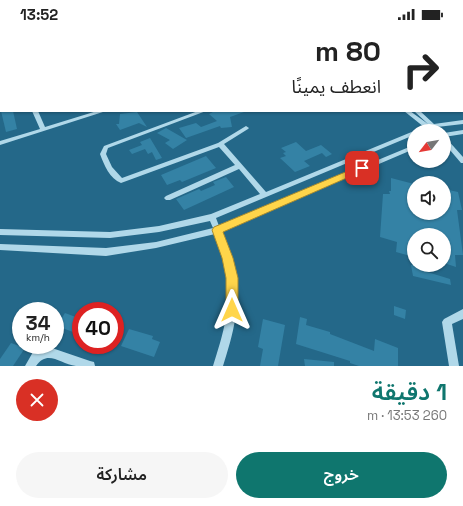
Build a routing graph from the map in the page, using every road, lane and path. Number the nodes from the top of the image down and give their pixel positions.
1 (58, 28) edge
2 (63, 28) edge
3 (35, 112) edge
4 (100, 112) edge
5 (200, 112) edge
6 (408, 112) edge
7 (419, 112) edge
8 (463, 122) edge
9 (422, 124) edge
10 (429, 124) edge
11 (451, 124) edge
12 (246, 128) dead end
13 (43, 130) junction
14 (463, 132) edge
15 (451, 134) edge
16 (407, 136) edge
17 (0, 143) edge
18 (220, 144) junction
19 (451, 147) edge
20 (407, 150) edge
21 (463, 161) edge
22 (240, 166) junction
23 (265, 195) junction
24 (168, 198) dead end
25 (212, 217) junction
26 (217, 230) junction
27 (0, 232) edge
28 (0, 247) edge
29 (463, 314) edge
30 (30, 366) edge
31 (90, 366) edge
32 (218, 366) edge
33 (454, 366) edge

1 - 2 street
3 - 13 street
4 - 13 street
5 - 18 street
6 - 9 street
7 - 10 street
8 - 11 street
12 - 18 street
13 - 17 street
14 - 15 street
16 - 23 street
18 - 22 street
19 - 21 street
20 - 26 street
22 - 23 street
22 - 24 street
23 - 25 street
25 - 26 street
25 - 27 street
26 - 28 street
26 - 32 street
29 - 33 street
30 - 31 street

